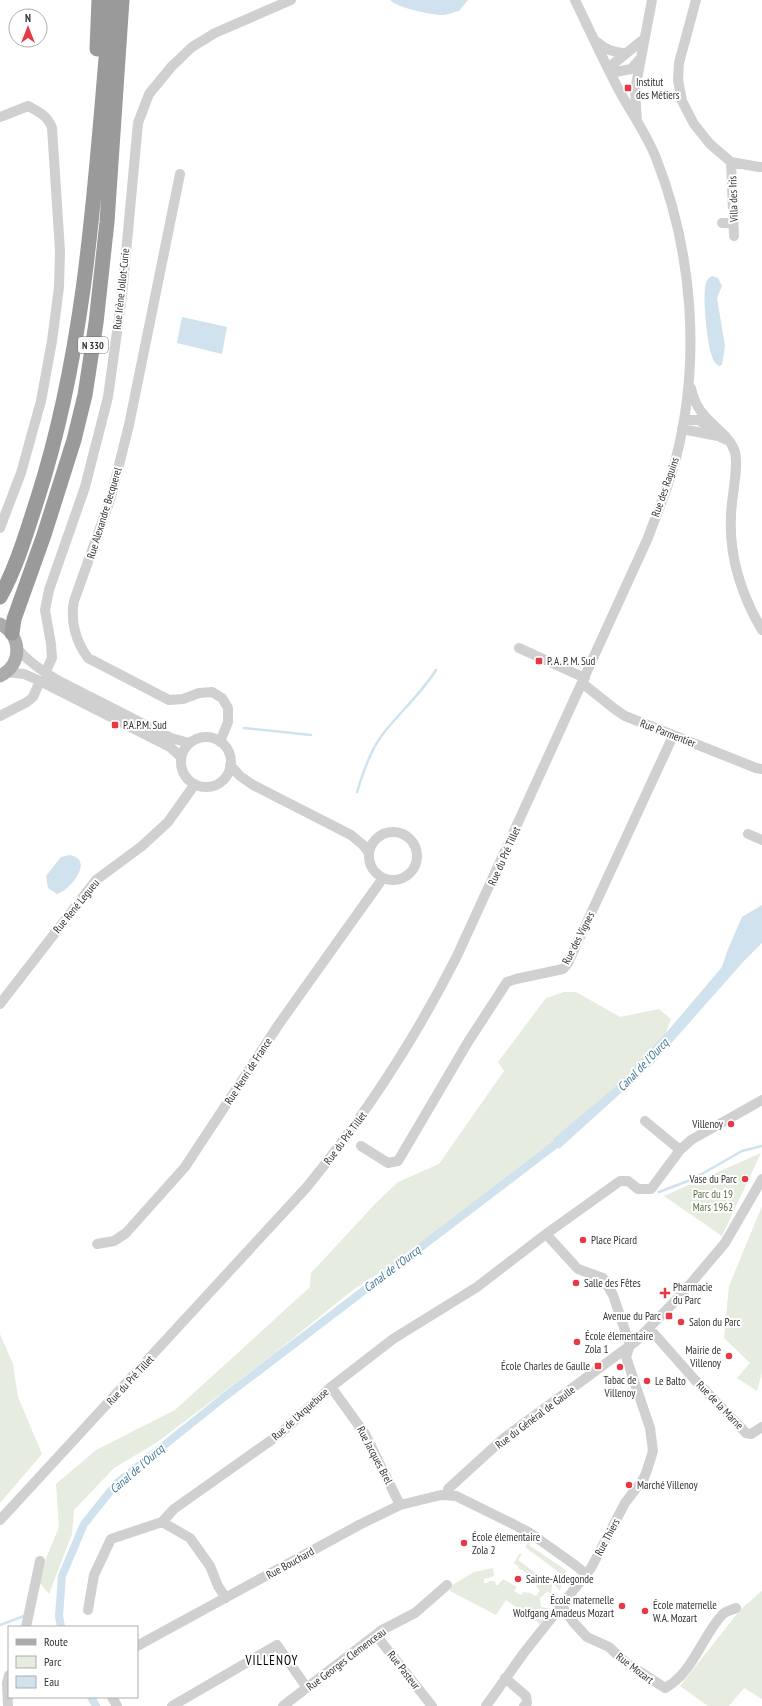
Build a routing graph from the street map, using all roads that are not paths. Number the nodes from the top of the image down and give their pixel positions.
1 (99, 0) edge
2 (111, 0) edge
3 (122, 0) edge
4 (131, 0) edge
5 (291, 0) edge
6 (575, 0) edge
7 (652, 0) edge
8 (696, 0) edge
9 (594, 39) junction
10 (644, 39) junction
11 (119, 47) junction
12 (625, 53) junction
13 (640, 59) junction
14 (610, 73) junction
15 (0, 117) edge
16 (638, 123) junction
17 (99, 124) junction
18 (731, 162) junction
19 (762, 167) edge
20 (180, 174) dead end
21 (722, 223) dead end
22 (733, 223) junction
23 (734, 236) dead end
24 (689, 380) junction
25 (683, 424) junction
26 (721, 433) junction
27 (730, 442) junction
28 (0, 528) edge
29 (0, 597) edge
30 (6, 628) edge
31 (762, 630) edge
32 (17, 648) junction
33 (520, 648) dead end
34 (3, 674) edge
35 (43, 677) junction
36 (584, 680) junction
37 (0, 716) edge
38 (673, 736) junction
39 (220, 742) junction
40 (189, 743) junction
41 (181, 757) junction
42 (230, 765) junction
43 (762, 769) edge
44 (221, 781) junction
45 (195, 784) junction
46 (254, 785) junction
47 (748, 834) dead end
48 (351, 835) junction
49 (376, 840) junction
50 (762, 840) edge
51 (369, 853) junction
52 (383, 878) junction
53 (0, 1004) edge
54 (762, 1100) edge
55 (645, 1121) dead end
56 (361, 1146) dead end
57 (680, 1150) junction
58 (762, 1179) edge
59 (546, 1234) junction
60 (97, 1244) dead end
61 (649, 1328) junction
62 (630, 1345) junction
63 (331, 1387) junction
64 (762, 1426) edge
65 (448, 1495) junction
66 (400, 1505) junction
67 (0, 1520) edge
68 (162, 1522) junction
69 (40, 1561) dead end
70 (586, 1574) junction
71 (447, 1585) dead end
72 (226, 1598) junction
73 (561, 1605) junction
74 (736, 1608) dead end
75 (88, 1610) dead end
76 (26, 1626) edge
77 (376, 1635) junction
78 (138, 1645) edge
79 (505, 1678) junction
80 (8, 1679) edge
81 (307, 1688) junction
82 (8, 1706) edge
83 (172, 1706) edge
84 (283, 1706) edge
85 (432, 1706) edge
86 (486, 1706) edge
87 (524, 1706) edge

1 - 17 highway
2 - 17 highway, N 330
3 - 11 highway, N 330
4 - 11 highway
5 - 35 street, Rue Irène Jollot-Curie
6 - 9 street, Rue des Raguins
7 - 10 street
8 - 18 street
9 - 12 street
9 - 14 street, Rue des Raguins
10 - 12 street
10 - 13 street
11 - 30 highway, N 330
12 - 14 street
13 - 14 street
13 - 16 street
14 - 16 street, Rue des Raguins
15 - 28 street
16 - 24 street, Rue des Raguins
17 - 29 highway, N 330
18 - 19 street
18 - 22 street, Villa des Iris
20 - 39 street, Rue Alexandre Becquerel
21 - 22 street
22 - 23 street, Villa des Iris
24 - 25 street, Rue des Raguins
24 - 26 street
25 - 26 street
25 - 27 street
25 - 36 street, Rue des Raguins
26 - 27 street
27 - 31 street
30 - 32 main road, N 330
32 - 34 main road
32 - 35 street
33 - 36 street, Rue Parmentier
34 - 35 street
35 - 37 street, Rue Irène Jollot-Curie
35 - 40 street
35 - 41 street
36 - 38 street, Rue Parmentier
36 - 67 street, Rue du Pré Tillet
38 - 43 street, Rue Parmentier
38 - 56 street, Rue des Vignes
39 - 40 street
39 - 42 street
40 - 41 street
41 - 45 street
42 - 44 street
42 - 46 street
44 - 45 street
44 - 46 street
45 - 53 street, Rue René Legueu
46 - 48 street
47 - 50 street
48 - 49 street
48 - 51 street
49 - 51 street
49 - 52 street
51 - 52 street
52 - 60 street, Rue Henri de France
54 - 57 street
55 - 57 street
57 - 59 street
58 - 61 street
59 - 62 street
59 - 63 street, Rue de l'Arquebuse
61 - 62 street
61 - 64 street, Rue de la Marne
62 - 65 street, Rue du Général de Gaulle
62 - 70 street, Rue Thiers
63 - 66 street, Rue Jacques Brel
63 - 68 street, Rue de l'Arquebuse
65 - 66 street, Rue Bouchard
65 - 70 street
66 - 72 street, Rue Bouchard
68 - 72 street
68 - 75 street, Rue de l'Arquebuse
69 - 76 street
70 - 73 street, Rue Thiers
71 - 77 street, Rue Georges Clemenceau
72 - 78 street, Rue Bouchard
73 - 74 street, Rue Mozart
73 - 79 street, Rue Thiers
77 - 81 street, Rue Georges Clemenceau
77 - 85 street, Rue Pasteur
79 - 86 street, Rue Thiers
79 - 87 street
80 - 82 street
81 - 83 street
81 - 84 street, Rue Georges Clemenceau

